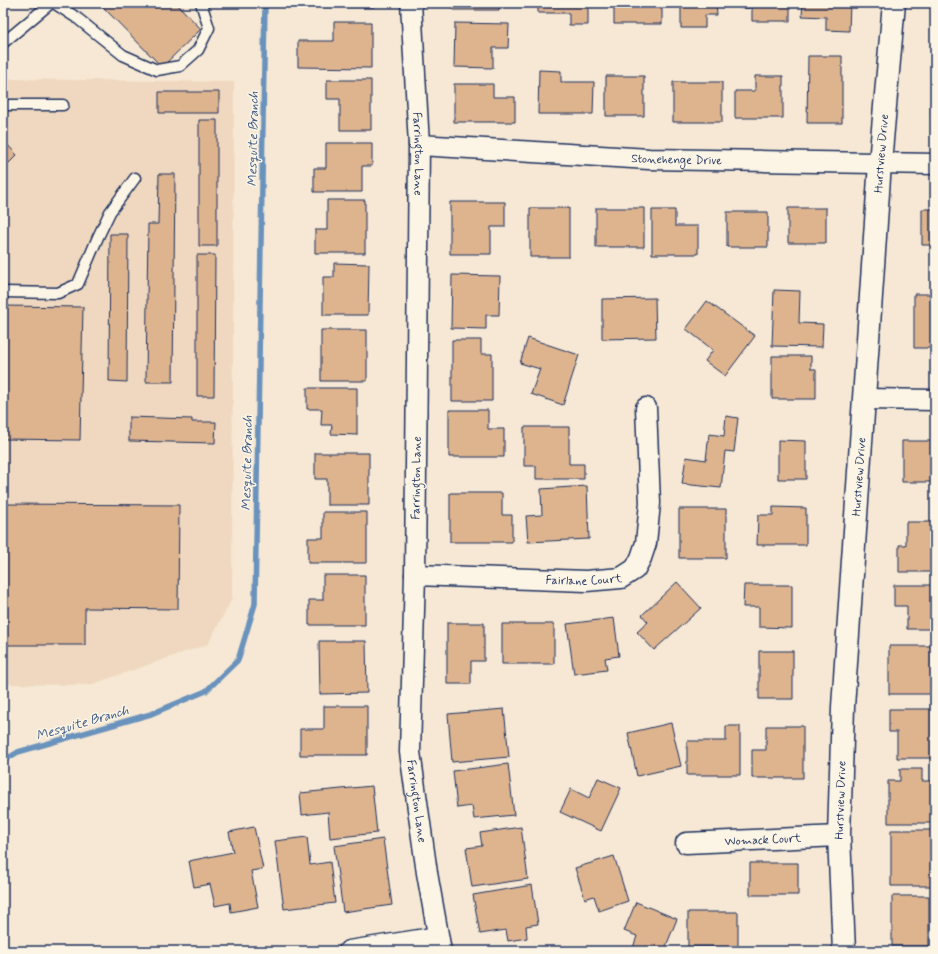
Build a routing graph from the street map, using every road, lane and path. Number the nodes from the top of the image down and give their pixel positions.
1 (52, 3) edge
2 (201, 3) edge
3 (411, 3) edge
4 (894, 3) edge
5 (3, 43) edge
6 (63, 105) dead end
7 (3, 106) edge
8 (419, 145) junction
9 (880, 163) junction
10 (935, 164) edge
11 (135, 178) dead end
12 (3, 292) edge
13 (864, 399) junction
14 (935, 400) edge
15 (646, 408) dead end
16 (415, 575) junction
17 (839, 836) junction
18 (686, 843) dead end
19 (440, 944) edge
20 (349, 951) edge
21 (844, 951) edge

1 - 2 lane
1 - 5 lane
3 - 8 street, Farrington Lane
4 - 9 street, Hurstview Drive
6 - 7 lane
8 - 9 street, Stonehenge Drive
8 - 16 street, Farrington Lane
9 - 10 street, Stonehenge Drive
9 - 13 street, Hurstview Drive
11 - 12 lane
13 - 14 street
13 - 17 street, Hurstview Drive
15 - 16 street, Fairlane Court
16 - 19 street, Farrington Lane
17 - 18 street, Womack Court
17 - 21 street, Hurstview Drive
19 - 20 street

